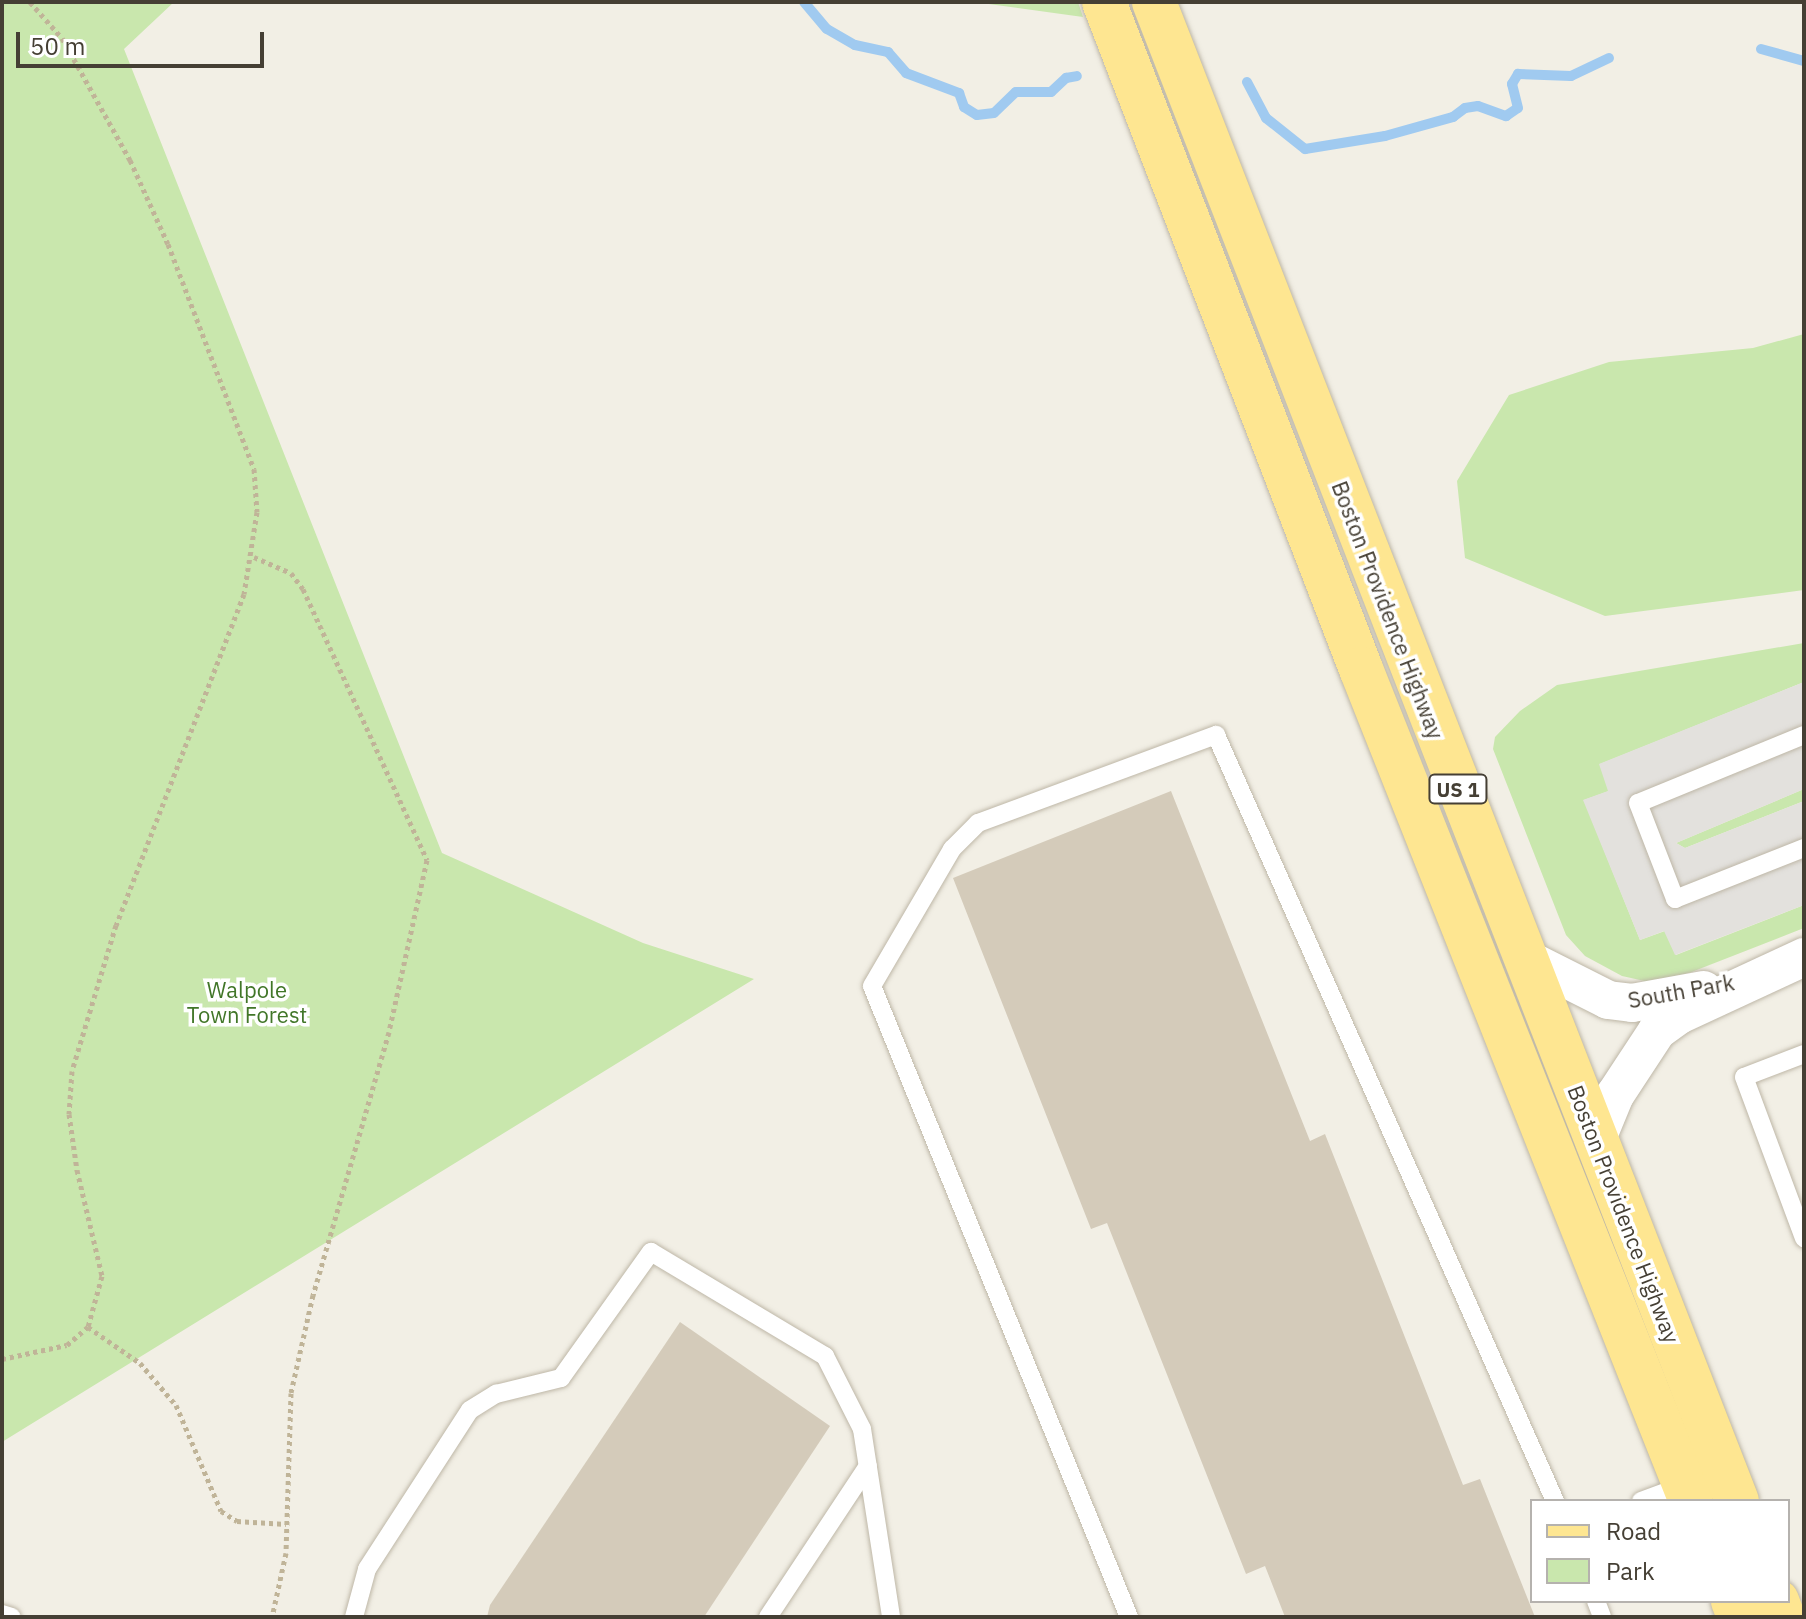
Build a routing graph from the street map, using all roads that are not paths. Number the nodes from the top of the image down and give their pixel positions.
1 (1104, 2) edge
2 (1154, 2) edge
3 (1804, 735) edge
4 (1804, 848) edge
5 (1523, 957) junction
6 (1804, 957) edge
7 (1754, 978) junction
8 (1804, 1054) edge
9 (1596, 1141) junction
10 (1804, 1238) edge
11 (868, 1466) junction
12 (1688, 1493) edge
13 (1554, 1499) edge
14 (1653, 1499) edge
15 (1736, 1499) edge
16 (2, 1614) edge
17 (12, 1617) edge
18 (354, 1617) edge
19 (768, 1617) edge
20 (891, 1617) edge
21 (1129, 1617) edge

1 - 12 main road, Boston Providence Highway / US 1
2 - 5 main road, Boston Providence Highway / US 1
3 - 4 lane
5 - 7 street, South Park
5 - 9 main road, Boston Providence Highway / US 1
6 - 7 street, South Park
7 - 9 street, South Park
8 - 10 lane
9 - 15 main road, Boston Providence Highway / US 1
11 - 18 lane
11 - 19 lane
11 - 20 lane
12 - 14 lane
13 - 21 lane
16 - 17 lane

